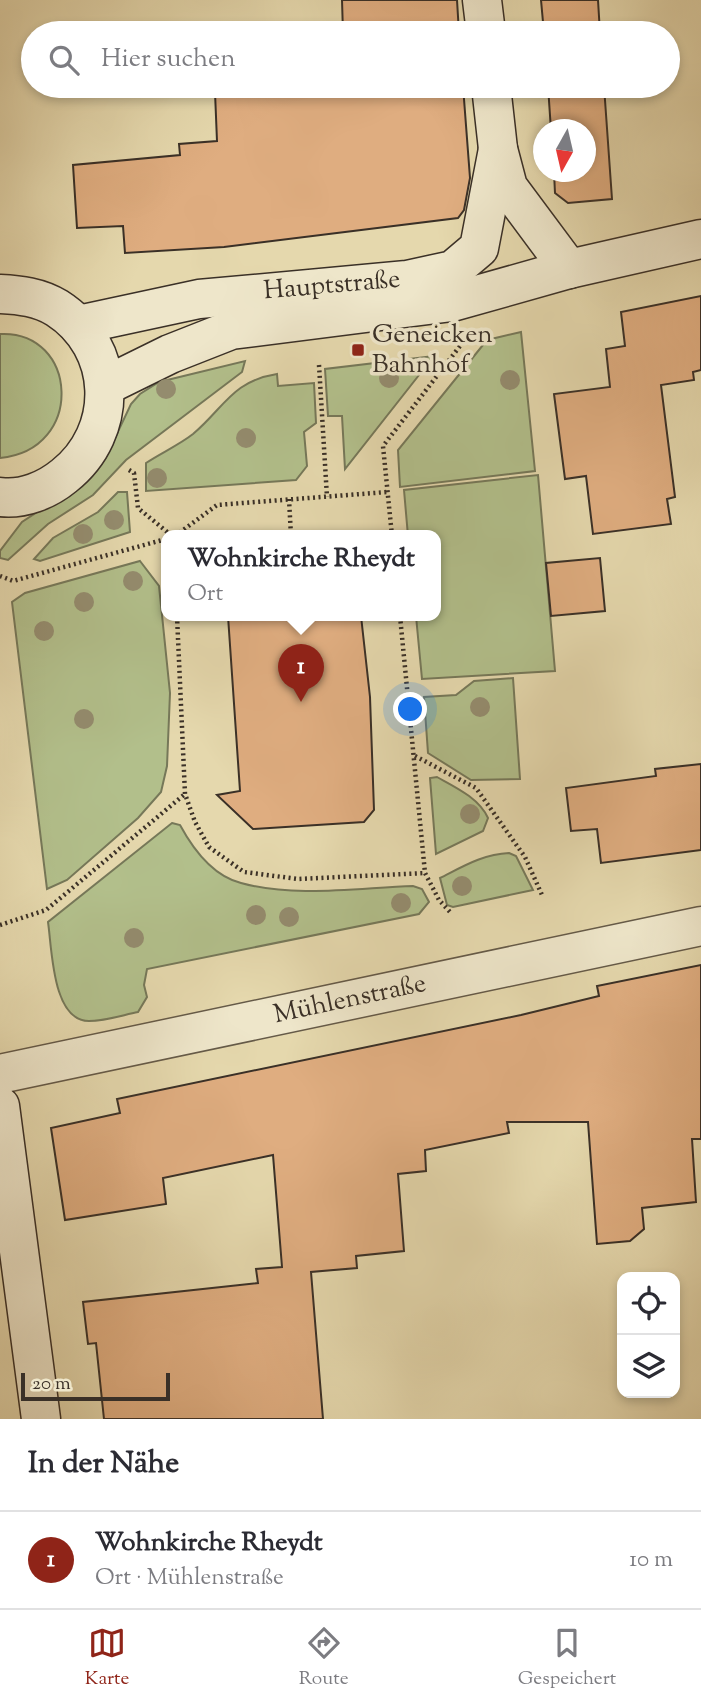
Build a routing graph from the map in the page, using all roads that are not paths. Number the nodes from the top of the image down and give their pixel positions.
1 (482, 0) edge
2 (485, 21) edge
3 (492, 98) edge
4 (498, 149) junction
5 (701, 239) edge
6 (569, 269) junction
7 (0, 294) edge
8 (78, 325) junction
9 (105, 386) junction
10 (4, 505) edge
11 (701, 926) edge
12 (0, 1074) edge
13 (0, 1106) edge
14 (41, 1419) edge

1 - 2 street
3 - 4 street
4 - 6 street
4 - 8 street, Hauptstraße
5 - 6 street, Hauptstraße
6 - 9 street, Hauptstraße
7 - 8 street
8 - 9 street
9 - 10 street
11 - 12 street, Mühlenstraße
13 - 14 street

